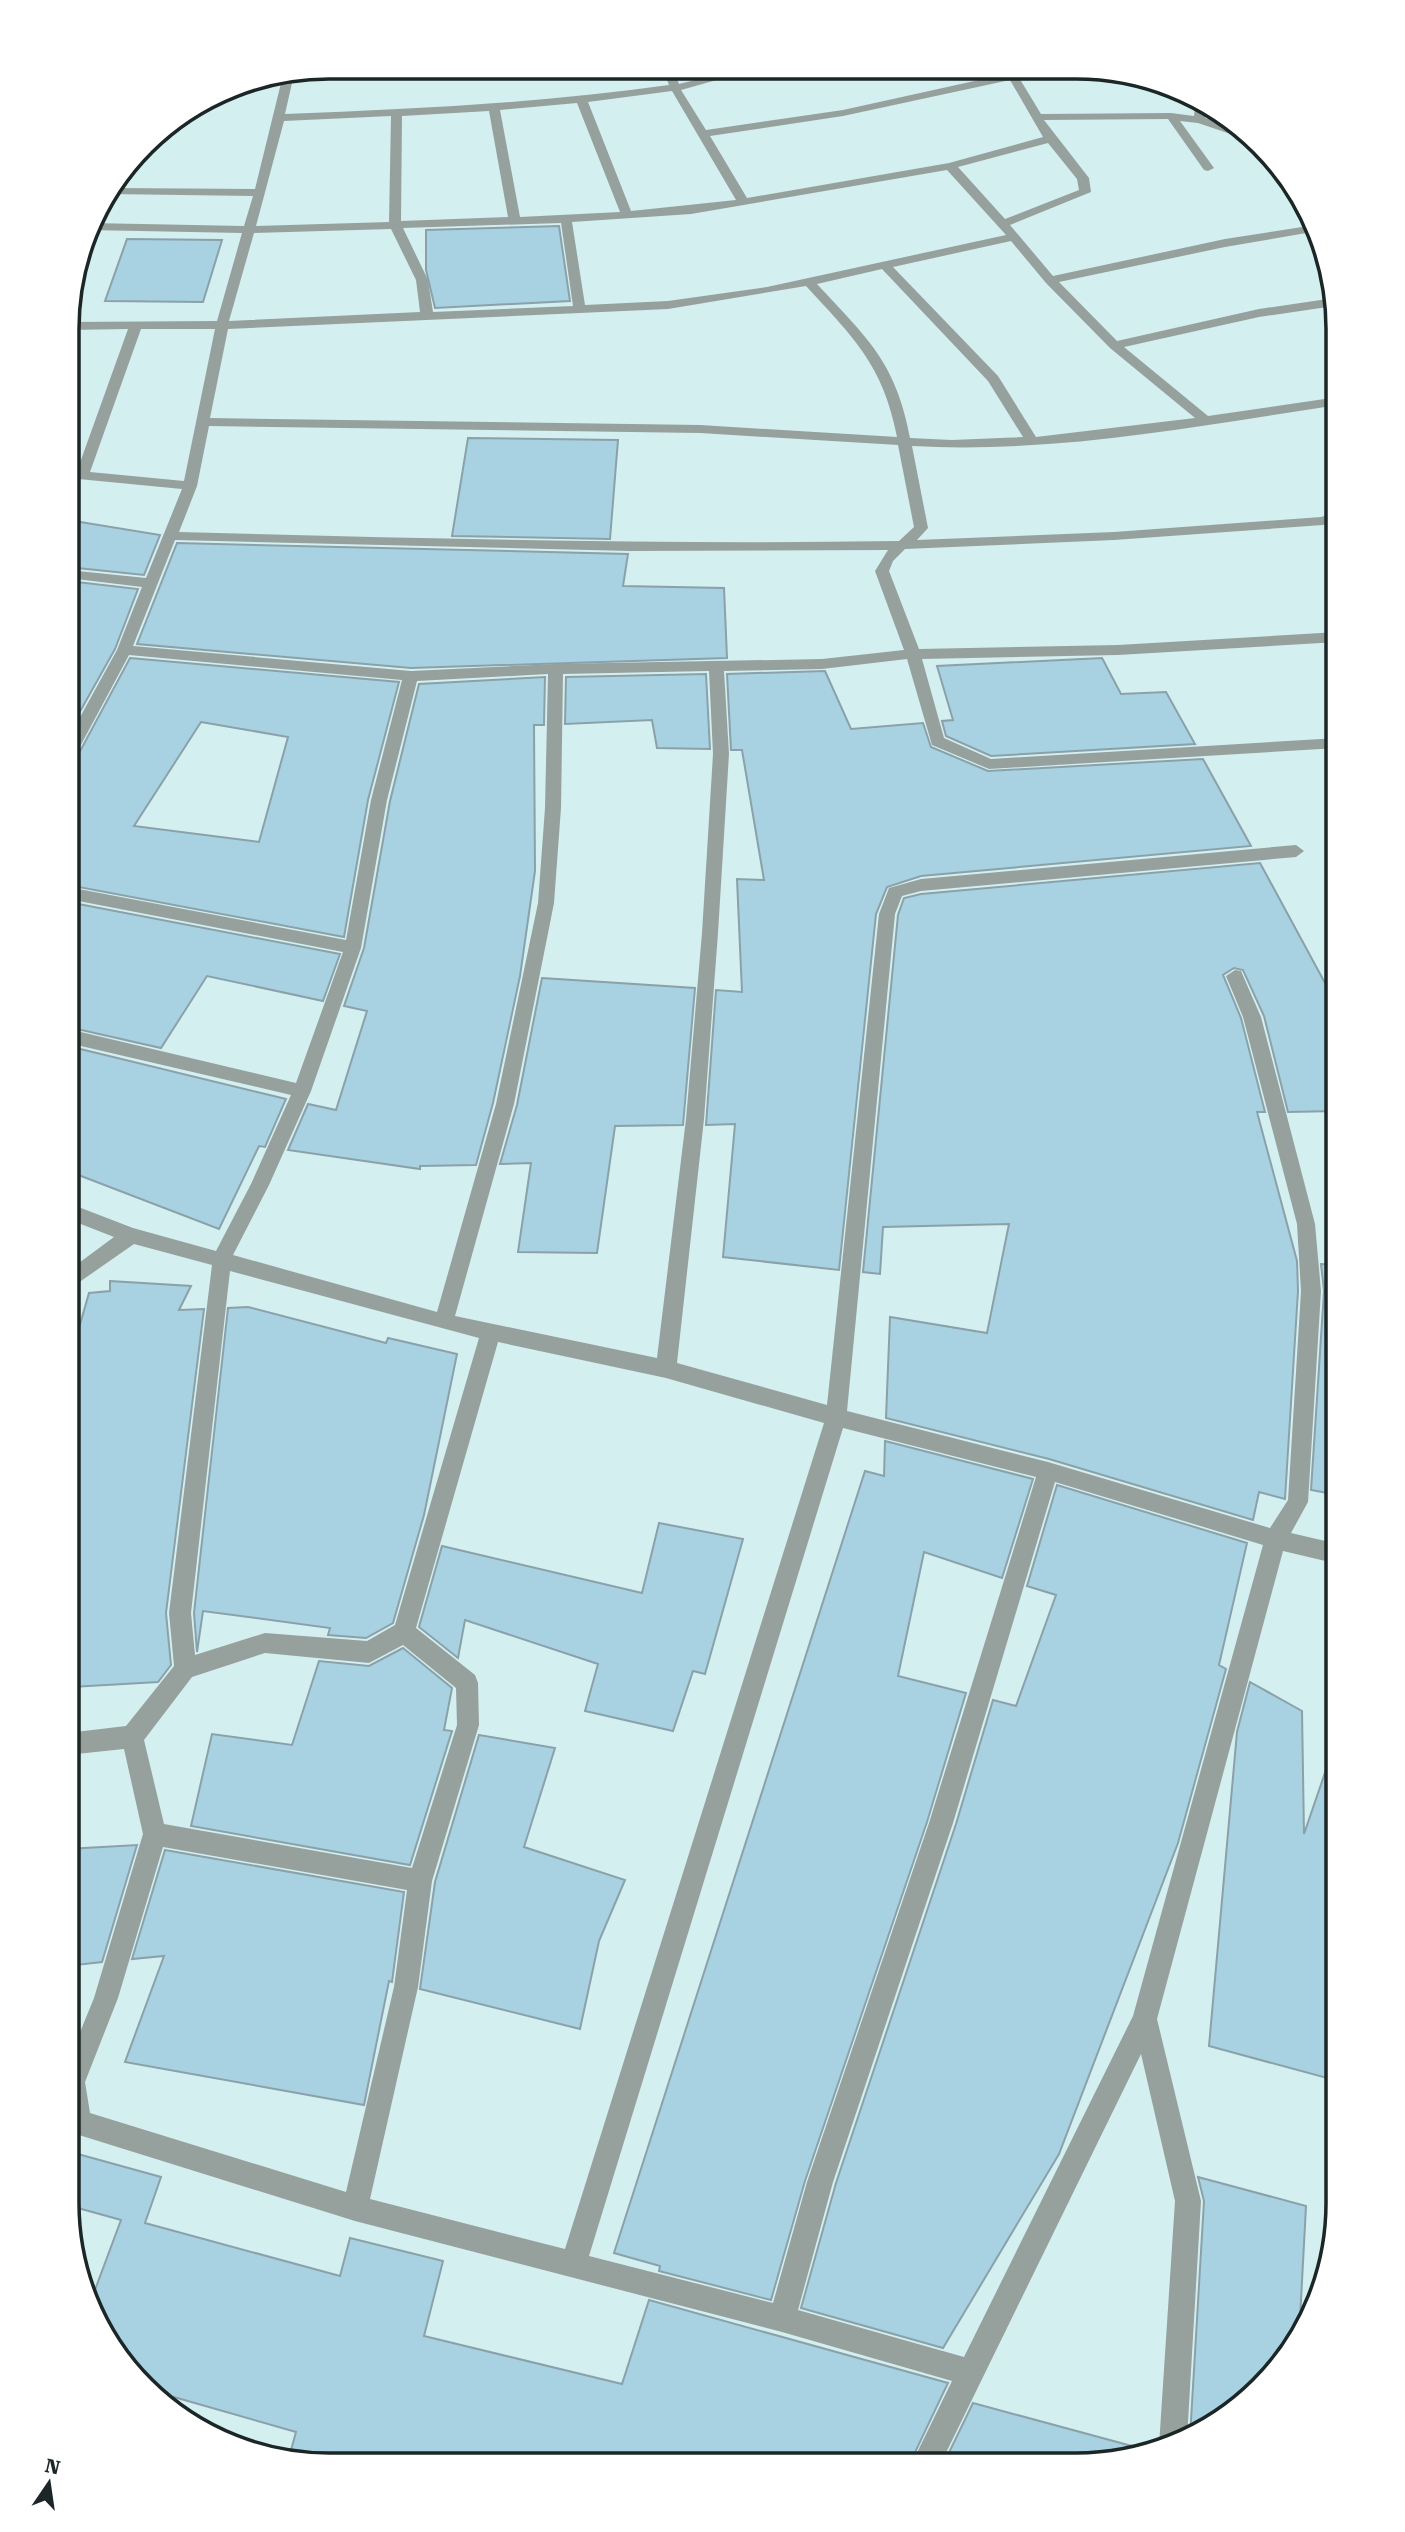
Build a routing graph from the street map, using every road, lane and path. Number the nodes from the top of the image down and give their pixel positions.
1 (672, 79) edge
2 (711, 79) edge
3 (985, 79) edge
4 (1015, 79) edge
5 (287, 83) edge
6 (675, 88) junction
7 (581, 99) junction
8 (494, 107) junction
9 (1200, 111) edge
10 (397, 112) junction
11 (1171, 116) junction
12 (1037, 117) junction
13 (278, 118) junction
14 (1200, 120) junction
15 (1230, 131) edge
16 (703, 134) junction
17 (1050, 139) junction
18 (950, 166) junction
19 (1208, 168) dead end
20 (120, 191) edge
21 (260, 192) junction
22 (743, 201) junction
23 (626, 213) junction
24 (514, 219) junction
25 (566, 219) junction
26 (395, 223) junction
27 (1003, 224) junction
28 (100, 227) edge
29 (249, 230) junction
30 (1306, 230) edge
31 (1012, 237) junction
32 (885, 266) junction
33 (1050, 280) junction
34 (809, 282) junction
35 (1325, 303) edge
36 (580, 310) junction
37 (427, 317) junction
38 (136, 325) junction
39 (222, 325) junction
40 (79, 326) edge
41 (1114, 345) junction
42 (1326, 403) edge
43 (1204, 419) junction
44 (203, 422) junction
45 (1032, 440) junction
46 (903, 442) junction
47 (79, 465) edge
48 (79, 475) edge
49 (190, 486) junction
50 (1326, 520) edge
51 (170, 536) junction
52 (905, 545) junction
53 (79, 575) edge
54 (150, 583) junction
55 (1326, 638) edge
56 (124, 650) junction
57 (914, 654) junction
58 (716, 666) junction
59 (556, 669) junction
60 (411, 676) junction
61 (79, 734) edge
62 (1326, 744) edge
63 (1296, 851) dead end
64 (79, 895) edge
65 (353, 948) junction
66 (1236, 975) dead end
67 (79, 1039) edge
68 (302, 1091) junction
69 (79, 1215) edge
70 (131, 1236) junction
71 (222, 1258) junction
72 (79, 1274) edge
73 (444, 1322) junction
74 (490, 1334) junction
75 (666, 1369) junction
76 (836, 1417) junction
77 (1048, 1471) junction
78 (1275, 1539) junction
79 (1326, 1551) edge
80 (404, 1632) junction
81 (185, 1669) junction
82 (132, 1737) junction
83 (79, 1743) edge
84 (155, 1834) junction
85 (419, 1881) junction
86 (1145, 2019) junction
87 (79, 2063) edge
88 (79, 2122) edge
89 (355, 2208) junction
90 (573, 2265) junction
91 (782, 2319) junction
92 (971, 2373) junction
93 (1174, 2433) edge
94 (931, 2453) edge

1 - 6 street
2 - 6 street
3 - 16 street
4 - 12 street
5 - 13 street
6 - 7 street
6 - 16 street
7 - 8 street
7 - 23 street
8 - 10 street
8 - 24 street
9 - 14 street
10 - 13 street
10 - 26 street
11 - 12 street
11 - 14 street
11 - 19 street
12 - 17 street
13 - 21 street
14 - 15 street
16 - 22 street
17 - 18 street
17 - 27 street
18 - 22 street
18 - 27 street
20 - 21 street
21 - 29 street
22 - 23 street
23 - 25 street
24 - 25 street
24 - 26 street
25 - 36 street
26 - 29 street
26 - 37 street
27 - 31 street
28 - 29 street
29 - 39 street
30 - 33 street
31 - 32 street
31 - 33 street
32 - 34 street
32 - 45 street
33 - 41 street
34 - 36 street
34 - 46 street
35 - 41 street
36 - 37 street
37 - 39 street
38 - 39 street
38 - 40 street
38 - 47 street
39 - 44 street
41 - 43 street
42 - 43 street
43 - 45 street
44 - 46 street
44 - 49 street
45 - 46 street
46 - 52 street
48 - 49 street
49 - 51 street
50 - 52 street
51 - 52 street
51 - 54 street
52 - 57 street
53 - 54 street
54 - 56 street
55 - 57 street
56 - 60 street
56 - 61 street
57 - 58 street
57 - 62 street
58 - 59 street
58 - 75 street
59 - 60 street
59 - 73 street
60 - 65 street
63 - 76 street
64 - 65 street
65 - 68 street
66 - 78 street
67 - 68 street
68 - 71 street
69 - 70 street
70 - 71 street
70 - 72 street
71 - 73 street
71 - 81 street
73 - 74 street
74 - 75 street
74 - 80 street
75 - 76 street
76 - 77 street
76 - 90 street
77 - 78 street
77 - 91 street
78 - 79 street
78 - 86 street
80 - 81 street
80 - 85 street
81 - 82 street
82 - 83 street
82 - 84 street
84 - 85 street
84 - 87 street
85 - 89 street
86 - 92 street
86 - 93 street
88 - 89 street
89 - 90 street
90 - 91 street
91 - 92 street
92 - 94 street

